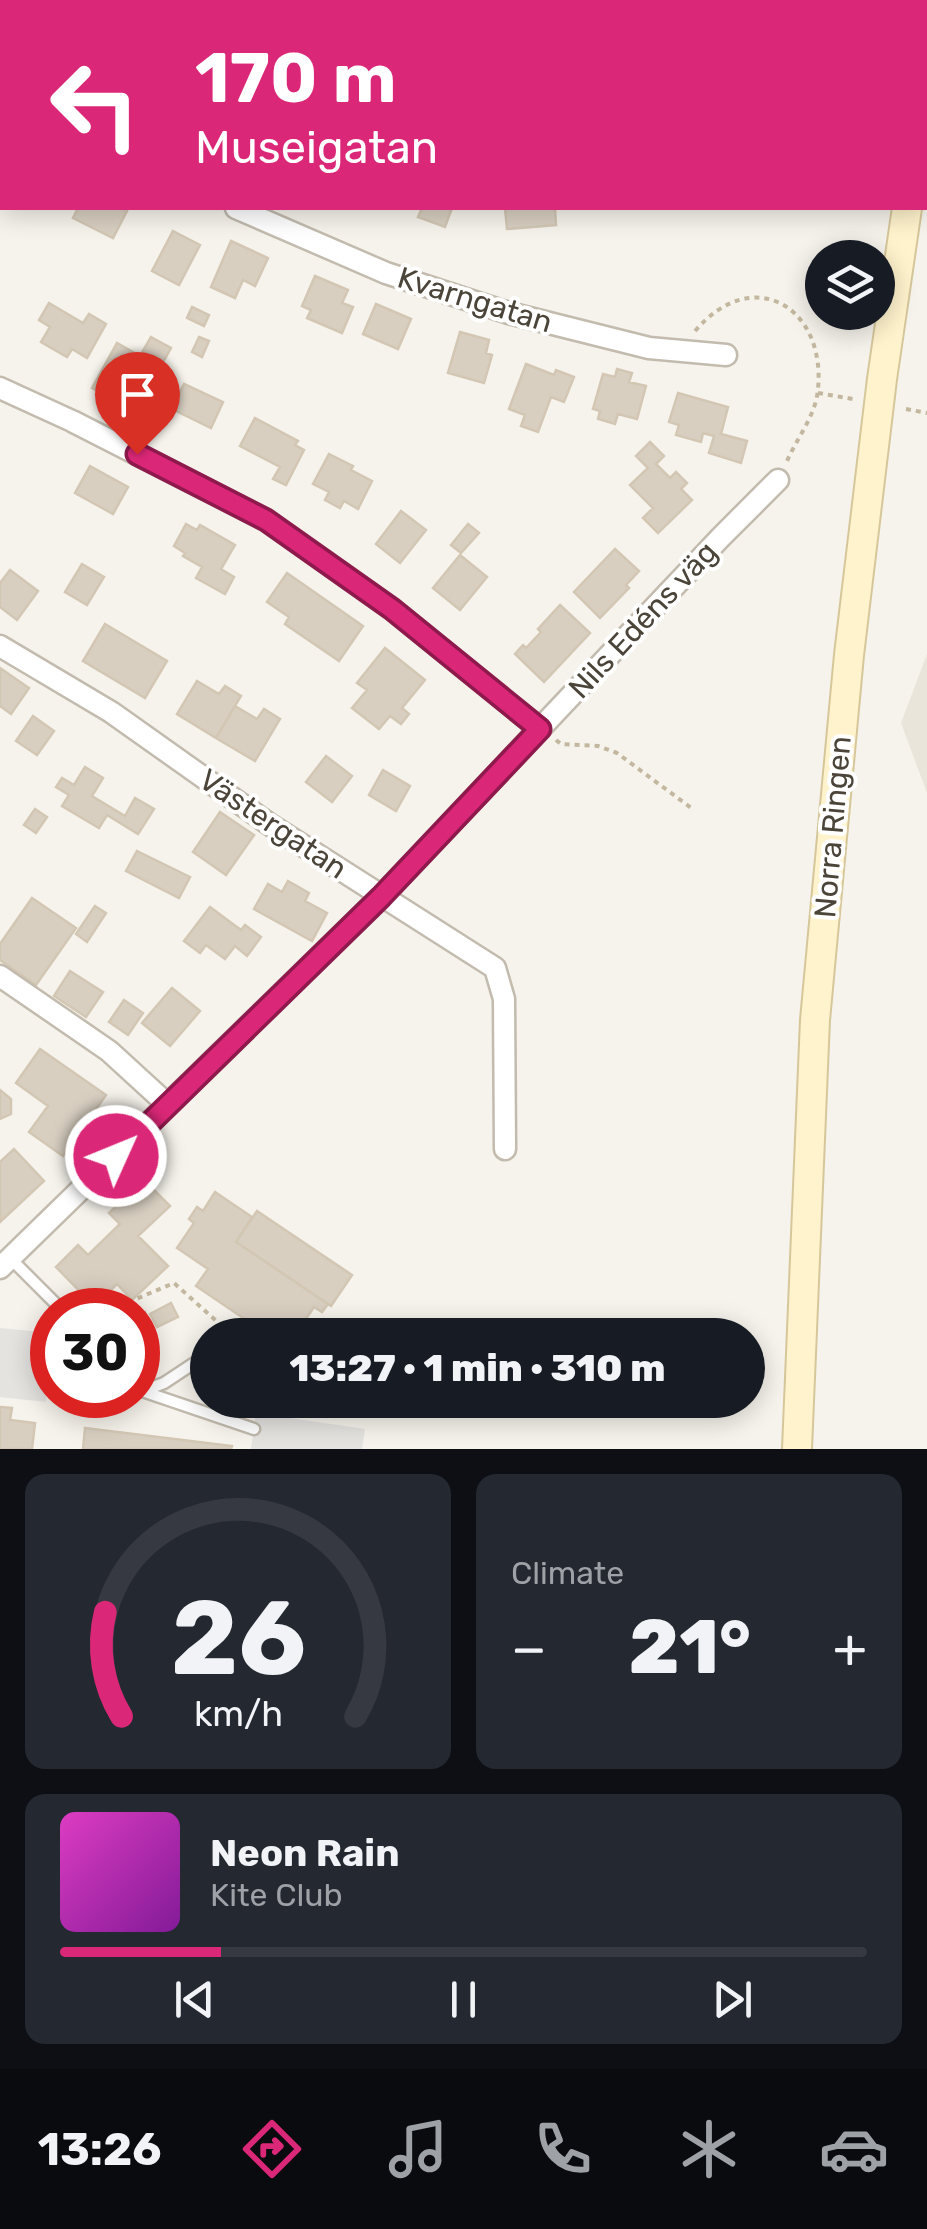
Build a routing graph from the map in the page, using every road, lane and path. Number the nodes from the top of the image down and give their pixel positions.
1 (241, 210) edge
2 (907, 210) edge
3 (681, 351) junction
4 (726, 355) dead end
5 (0, 388) edge
6 (818, 393) junction
7 (853, 400) dead end
8 (906, 409) dead end
9 (927, 413) edge
10 (778, 480) joint
11 (0, 646) edge
12 (540, 729) junction
13 (694, 810) dead end
14 (381, 897) junction
15 (0, 976) edge
16 (168, 1104) junction
17 (505, 1149) dead end
18 (5, 1263) edge
19 (35, 1288) edge
20 (160, 1289) edge
21 (213, 1318) edge
22 (190, 1366) edge
23 (160, 1384) edge
24 (160, 1395) edge
25 (254, 1429) dead end
26 (797, 1449) edge

1 - 3 street, Kvarngatan
2 - 26 street, Norra Ringen
3 - 4 street, Kvarngatan
3 - 6 path
5 - 12 street
6 - 7 path
6 - 10 path
8 - 9 path
10 - 12 street, Nils Edéns väg
11 - 14 street, Västergatan
12 - 13 path
12 - 14 street, Nils Edéns väg
14 - 16 street, Nils Edéns väg
14 - 17 street, Västergatan
15 - 16 street
16 - 18 street, Nils Edéns väg
18 - 19 lane
20 - 21 path
22 - 23 lane
24 - 25 lane

